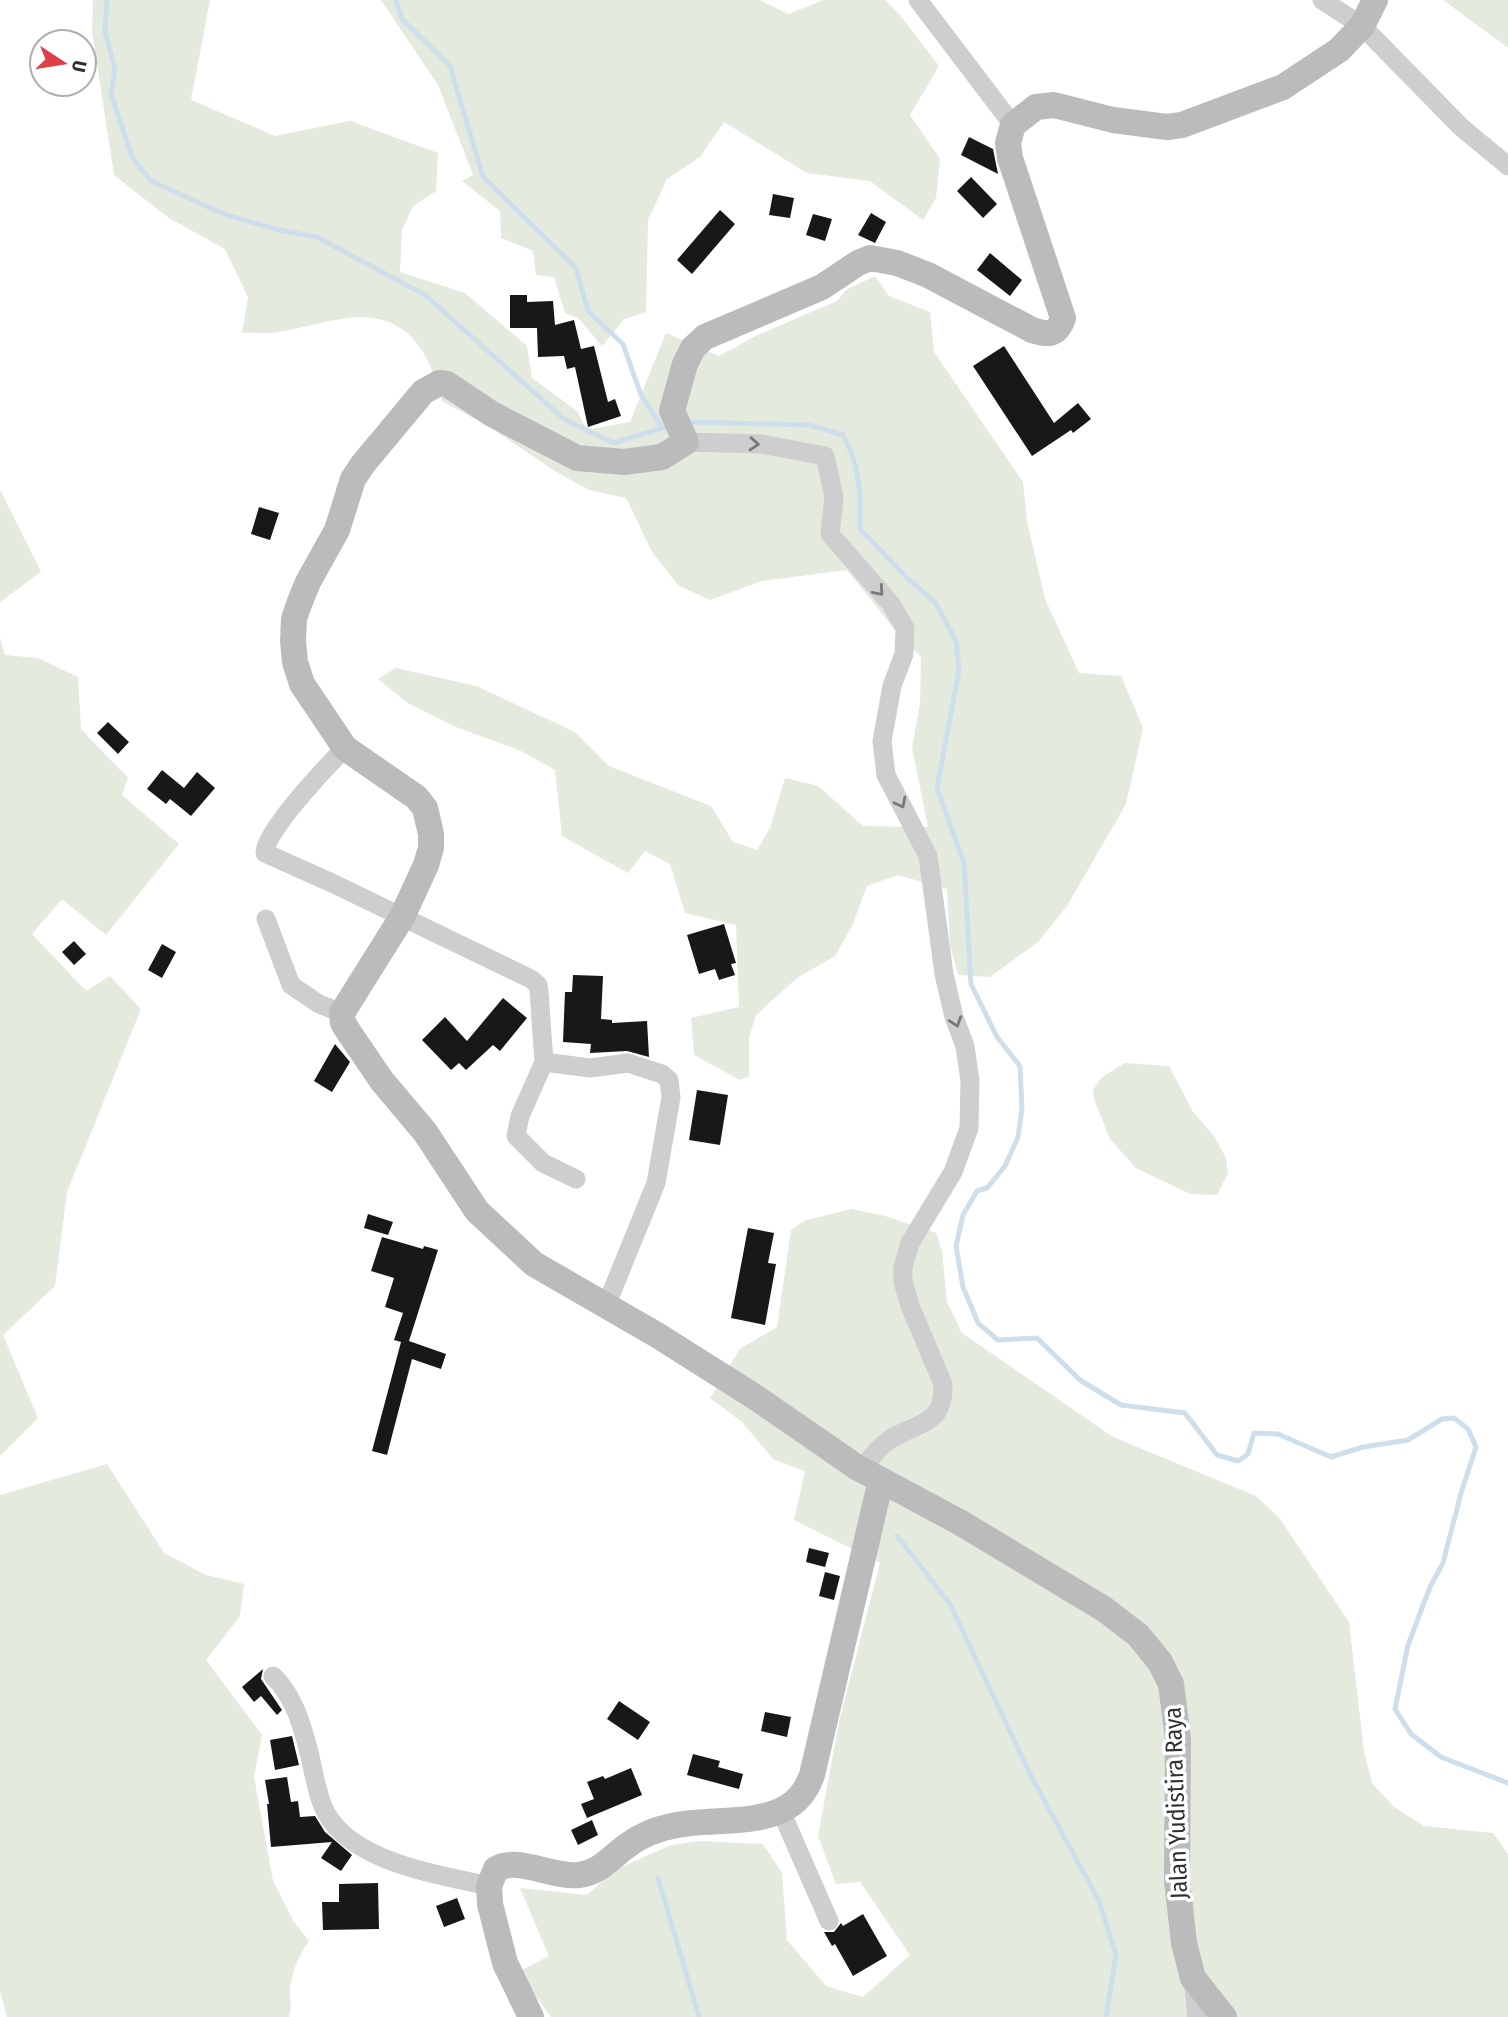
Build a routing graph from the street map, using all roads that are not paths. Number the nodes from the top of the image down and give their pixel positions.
1 (918, 0) edge
2 (1322, 0) edge
3 (1375, 0) edge
4 (1362, 26) junction
5 (1013, 125) junction
6 (1508, 166) edge
7 (679, 428) junction
8 (345, 748) junction
9 (402, 917) junction
10 (267, 919) dead end
11 (342, 1013) junction
12 (544, 1062) junction
13 (576, 1179) dead end
14 (606, 1306) junction
15 (871, 1475) junction
16 (273, 1676) dead end
17 (781, 1811) junction
18 (489, 1886) junction
19 (829, 1921) dead end
20 (1193, 1978) junction
21 (531, 2017) edge
22 (1197, 2017) edge
23 (1224, 2017) edge

1 - 5 street
2 - 4 street
3 - 4 street
4 - 5 street
4 - 6 street
5 - 7 street
7 - 8 street
7 -> 15 street
8 - 9 street
8 - 9 street
9 - 11 street
9 - 12 street
10 - 11 street
11 - 14 street, Jalan Yudistira Raya
12 - 13 street
12 - 14 street
14 - 15 street, Jalan Yudistira Raya
15 - 17 street
15 - 20 street, Jalan Yudistira Raya
16 - 18 street
17 - 18 street
17 - 19 street
18 - 21 street
20 - 22 street
20 - 23 street, Jalan Yudistira Raya

